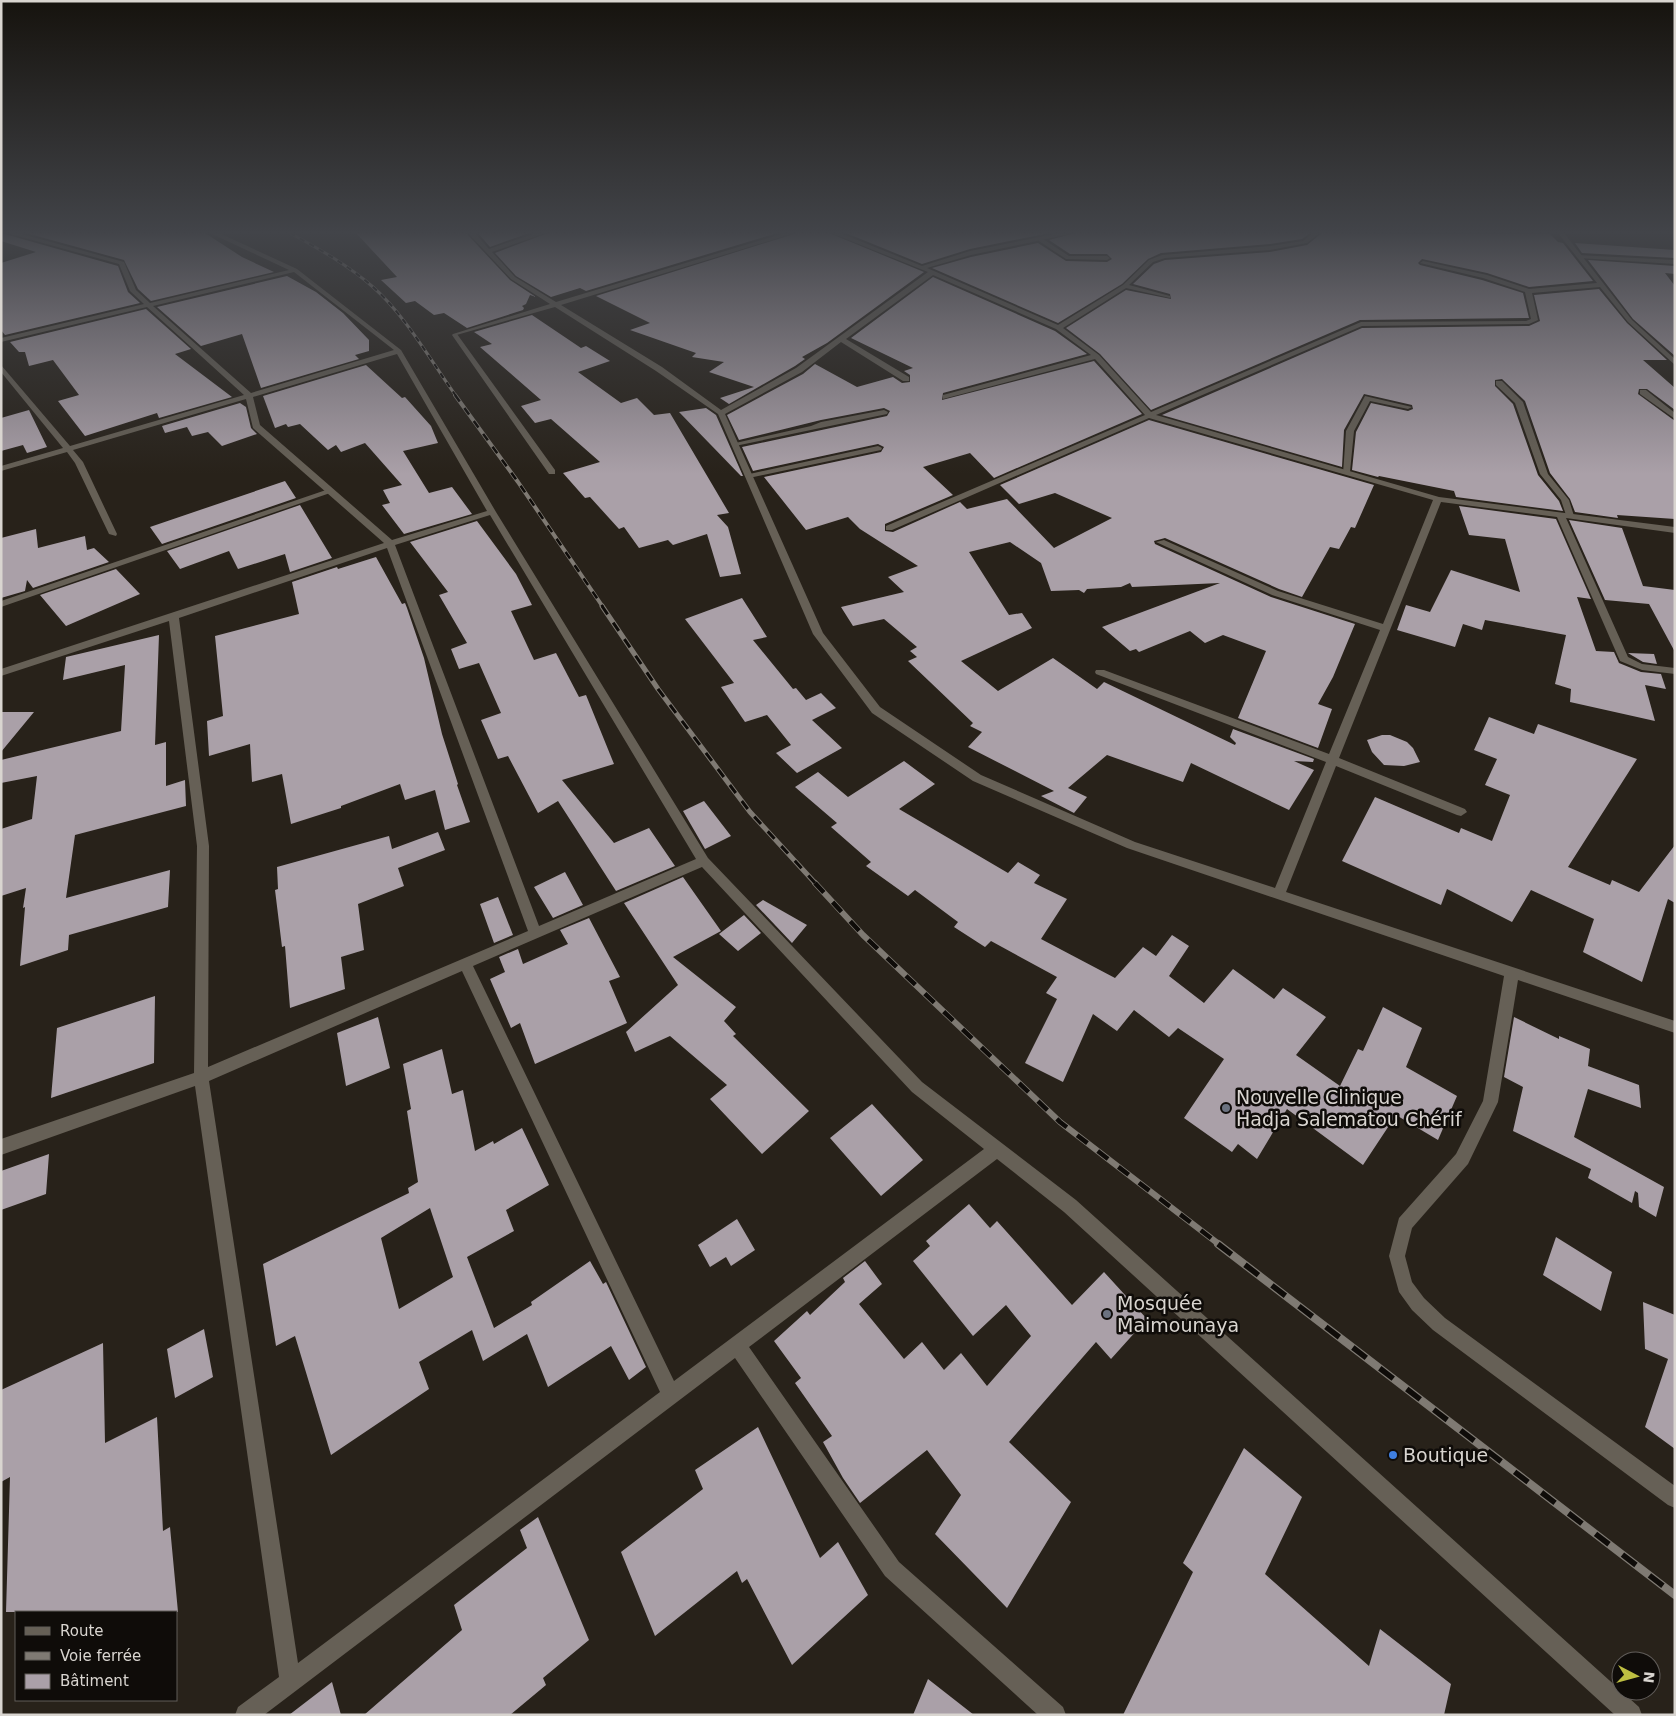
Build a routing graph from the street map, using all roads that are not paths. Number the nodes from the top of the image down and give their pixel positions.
1 (119, 313) edge
2 (158, 313) edge
3 (350, 313) edge
4 (531, 313) edge
5 (572, 313) edge
6 (876, 313) edge
7 (1024, 313) edge
8 (1082, 313) edge
9 (1533, 313) edge
10 (1624, 313) edge
11 (1058, 328) junction
12 (841, 339) junction
13 (1, 340) edge
14 (1658, 348) junction
15 (1675, 348) edge
16 (399, 351) junction
17 (1097, 356) junction
18 (1675, 363) edge
19 (1, 367) edge
20 (906, 379) dead end
21 (1498, 383) dead end
22 (1643, 392) dead end
23 (249, 395) junction
24 (946, 397) dead end
25 (1408, 406) dead end
26 (884, 412) dead end
27 (721, 413) junction
28 (1150, 416) junction
29 (1675, 418) edge
30 (735, 444) junction
31 (69, 448) junction
32 (878, 448) dead end
33 (1, 468) edge
34 (552, 472) dead end
35 (1346, 472) junction
36 (749, 475) junction
37 (330, 492) junction
38 (1438, 499) junction
39 (492, 512) junction
40 (1565, 515) junction
41 (889, 528) dead end
42 (1675, 530) edge
43 (113, 534) dead end
44 (1161, 542) dead end
45 (390, 543) junction
46 (1, 604) edge
47 (174, 618) junction
48 (1386, 628) junction
49 (1675, 671) edge
50 (1100, 672) dead end
51 (1, 673) edge
52 (1333, 760) junction
53 (1461, 812) dead end
54 (704, 861) junction
55 (1279, 893) junction
56 (535, 933) junction
57 (465, 964) junction
58 (1512, 972) junction
59 (1675, 1027) edge
60 (201, 1076) junction
61 (1, 1147) edge
62 (996, 1150) junction
63 (736, 1344) junction
64 (671, 1394) junction
65 (1675, 1498) edge
66 (290, 1682) junction
67 (246, 1715) edge
68 (1055, 1715) edge
69 (1631, 1715) edge

1 - 13 street
2 - 23 street
3 - 16 street
4 - 34 street
5 - 27 street
6 - 12 street
7 - 11 street
8 - 11 street
9 - 28 street
10 - 14 street
11 - 17 street
12 - 20 street
12 - 27 street
14 - 15 street
14 - 18 street
16 - 23 street
16 - 39 street
17 - 24 street
17 - 28 street
19 - 31 street
21 - 40 street
22 - 29 street
23 - 31 street
23 - 37 street
25 - 35 street
26 - 30 street
27 - 30 street
28 - 35 street
28 - 41 street
30 - 36 street
31 - 33 street
31 - 43 street
32 - 36 street
35 - 38 street
36 - 55 street
37 - 45 street
37 - 46 street
38 - 40 street
38 - 48 street
39 - 45 street
39 - 54 street
40 - 42 street
40 - 49 street
44 - 48 street
45 - 47 street
45 - 56 street
47 - 51 street
47 - 60 street
48 - 52 street
50 - 52 street
52 - 53 street
52 - 55 street
54 - 56 street
54 - 62 street
55 - 58 street
56 - 57 street
57 - 60 street
57 - 64 street
58 - 59 street
58 - 65 street
60 - 61 street
60 - 66 street
62 - 63 street
62 - 69 street
63 - 64 street
63 - 68 street
64 - 66 street
66 - 67 street

